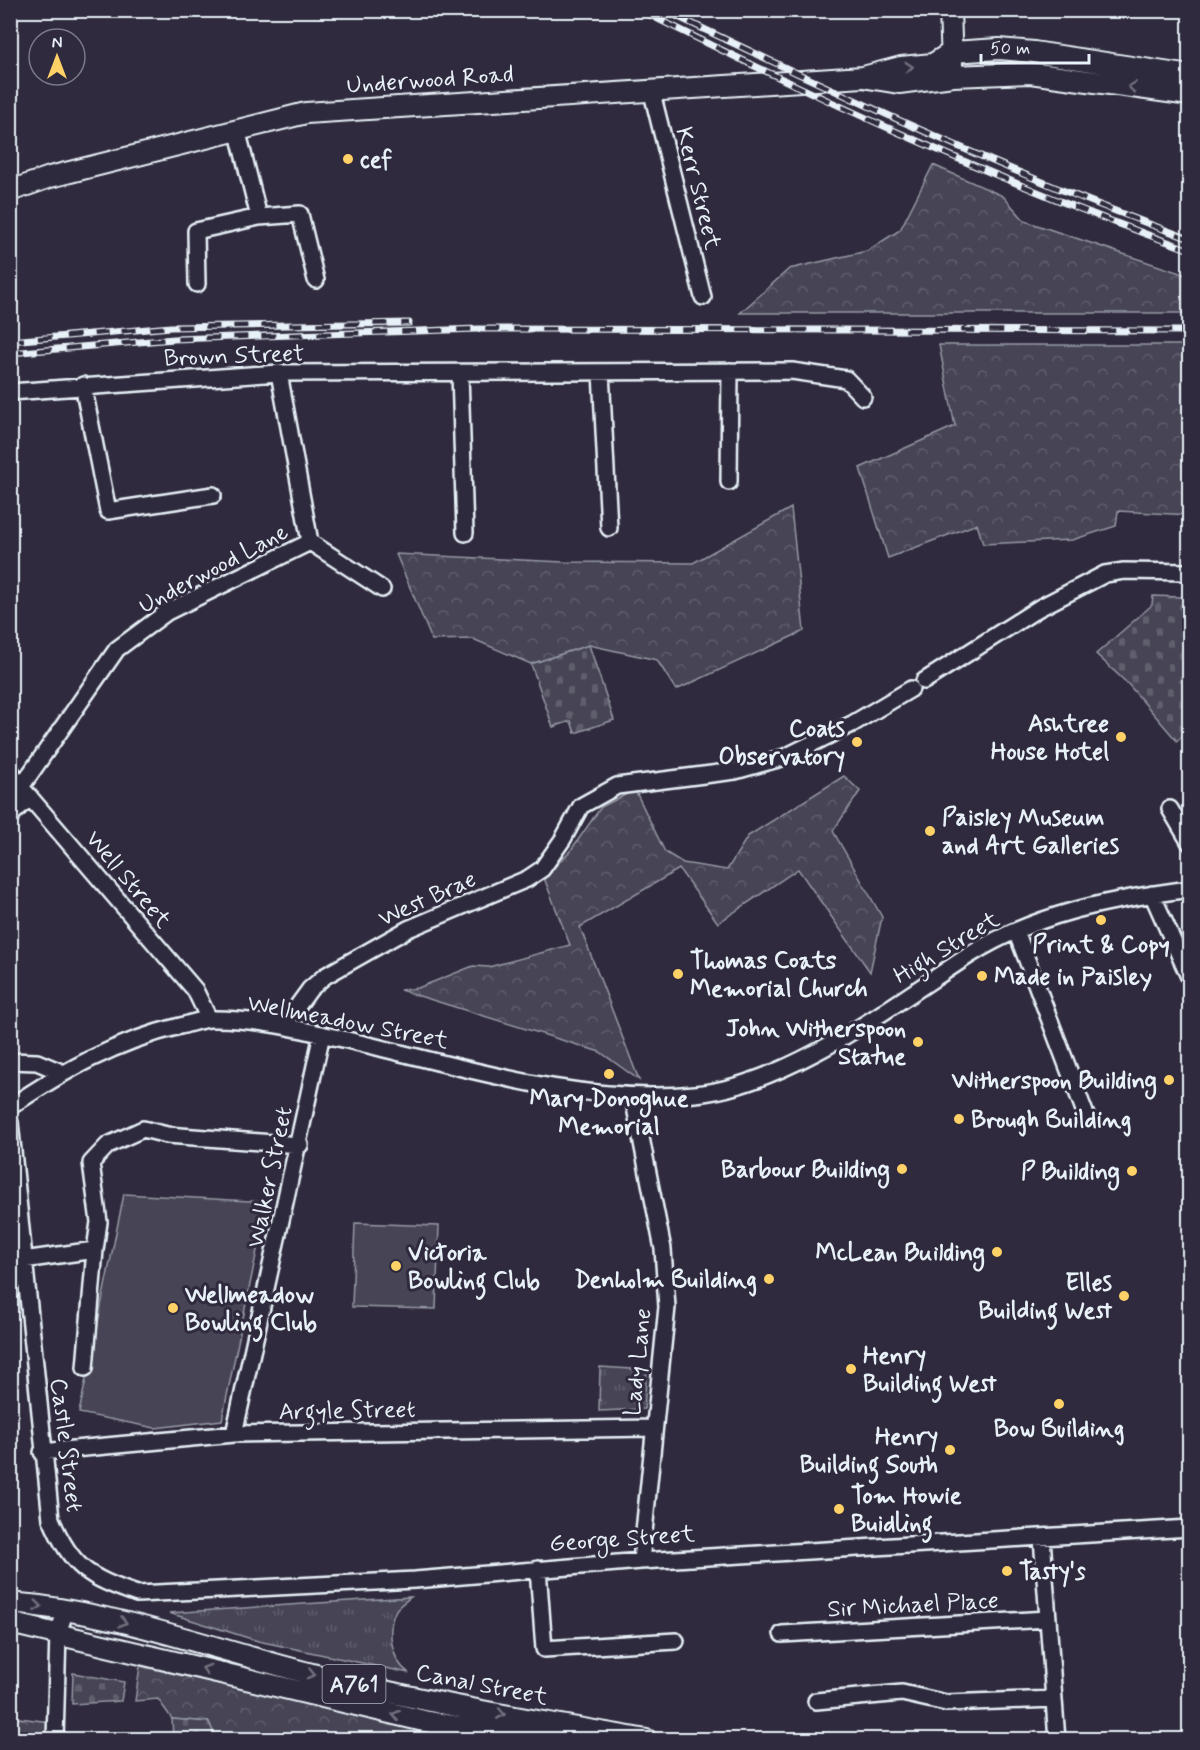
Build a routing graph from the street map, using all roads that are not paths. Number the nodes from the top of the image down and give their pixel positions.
1 (950, 10) edge
2 (952, 52) junction
3 (952, 76) junction
4 (1190, 76) edge
5 (863, 77) junction
6 (651, 89) junction
7 (1190, 95) edge
8 (237, 129) junction
9 (10, 191) edge
10 (259, 217) junction
11 (316, 280) dead end
12 (197, 284) dead end
13 (704, 297) dead end
14 (730, 371) junction
15 (601, 372) junction
16 (279, 373) junction
17 (460, 373) junction
18 (84, 385) junction
19 (10, 392) edge
20 (863, 397) dead end
21 (729, 482) dead end
22 (213, 495) dead end
23 (609, 528) dead end
24 (465, 533) dead end
25 (310, 542) junction
26 (1190, 572) edge
27 (382, 590) dead end
28 (10, 770) edge
29 (25, 792) junction
30 (1170, 809) dead end
31 (10, 816) edge
32 (1190, 843) edge
33 (1190, 889) edge
34 (1152, 894) junction
35 (1016, 931) junction
36 (1190, 979) edge
37 (209, 1019) junction
38 (284, 1026) junction
39 (322, 1034) junction
40 (10, 1061) edge
41 (61, 1072) junction
42 (633, 1097) junction
43 (10, 1107) edge
44 (1087, 1118) dead end
45 (10, 1122) edge
46 (300, 1145) junction
47 (95, 1250) junction
48 (23, 1260) junction
49 (27, 1301) junction
50 (10, 1303) edge
51 (85, 1368) dead end
52 (653, 1428) junction
53 (234, 1434) junction
54 (42, 1452) junction
55 (1190, 1527) edge
56 (1041, 1538) junction
57 (70, 1555) joint
58 (641, 1562) junction
59 (538, 1569) junction
60 (10, 1603) edge
61 (66, 1610) junction
62 (1047, 1619) junction
63 (10, 1623) edge
64 (58, 1633) junction
65 (782, 1634) dead end
66 (676, 1641) dead end
67 (1054, 1699) junction
68 (816, 1701) dead end
69 (55, 1740) edge
70 (536, 1740) edge
71 (647, 1740) edge
72 (1057, 1740) edge

1 - 2 main road
2 - 3 main road
2 - 4 main road
5 -> 2 main road, Underwood Road
3 - 5 main road, Underwood Road
7 -> 3 main road, Underwood Road
5 - 6 main road, Underwood Road
6 - 8 main road, Underwood Road
6 - 13 street, Kerr Street
8 - 9 main road, Underwood Road
8 - 10 street
10 - 11 street
10 - 12 street
14 - 15 street, Brown Street
14 - 20 street, Brown Street
14 - 21 street
15 - 17 street, Brown Street
15 - 23 street
16 - 17 street, Brown Street
16 - 18 street, Brown Street
16 - 25 street
17 - 24 street
18 - 19 street, Brown Street
18 - 22 street
25 - 27 street, Underwood Lane
25 - 29 street, Underwood Lane
26 - 38 street, West Brae
28 - 29 street, Well Street
29 - 31 street, Underwood Lane
29 - 37 street, Well Street
30 - 32 street
33 - 34 street, High Street
34 - 35 street, High Street
34 - 36 street
35 - 42 street, High Street
35 - 44 street
37 - 38 street, Wellmeadow Street
37 - 41 street, Wellmeadow Street
38 - 39 street, Wellmeadow Street
39 - 42 street, Wellmeadow Street
39 - 46 street, Walker Street
40 - 41 street
41 - 43 street, Wellmeadow Street
42 - 52 street, Lady Lane
45 - 48 street, Castle Street
46 - 47 street
46 - 53 street, Walker Street
47 - 48 street
47 - 51 street
48 - 49 street, Castle Street
49 - 50 street
49 - 54 street, Castle Street
52 - 53 street, Argyle Street
52 - 58 street, Lady Lane
53 - 54 street, Argyle Street
54 - 57 street, Castle Street
55 - 56 street, George Street
56 - 58 street, George Street
56 - 62 street
57 - 59 street, George Street
58 - 59 street, George Street
59 - 66 street
60 -> 61 main road, A761
61 - 64 street
61 -> 71 main road, Canal Street / A761
62 - 65 street, Sir Michael Place
62 - 67 street
63 - 64 main road, A761
64 - 69 street
70 -> 64 main road, Canal Street / A761
67 - 68 street
67 - 72 street

